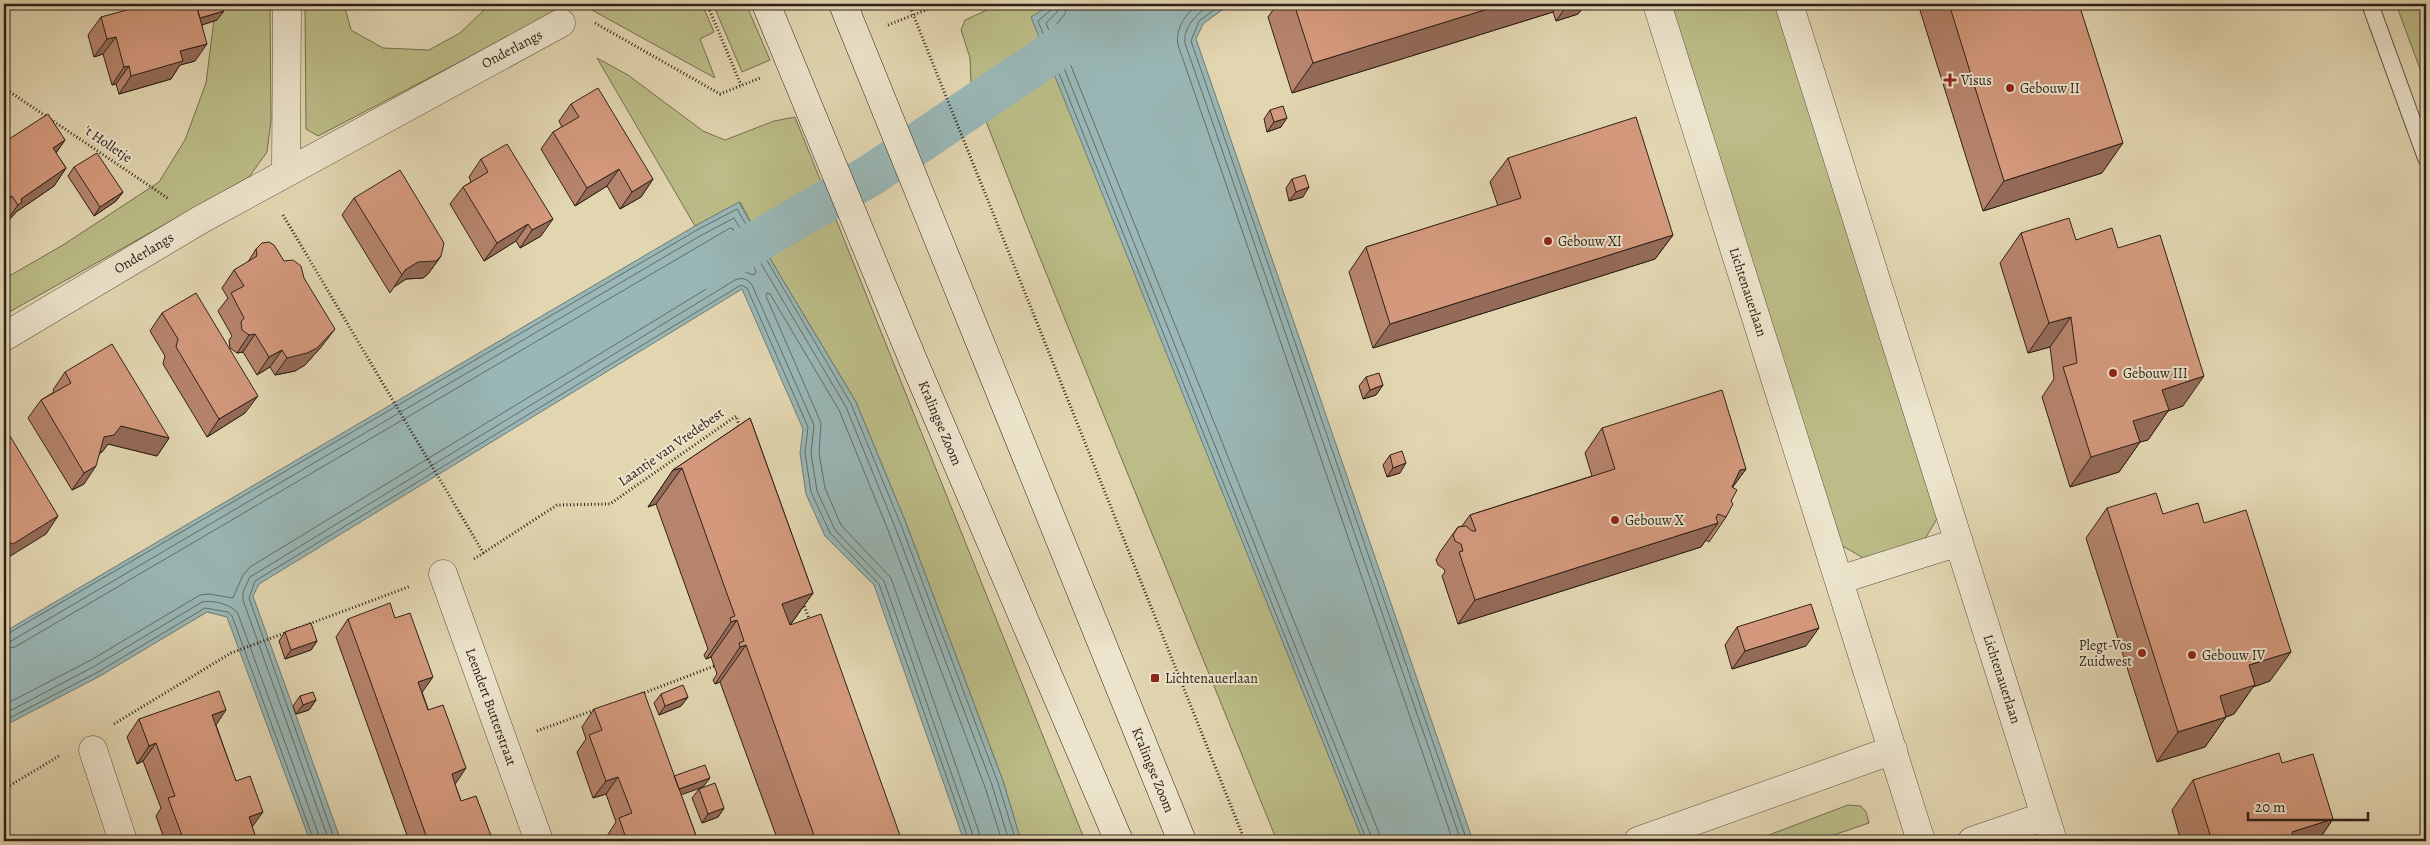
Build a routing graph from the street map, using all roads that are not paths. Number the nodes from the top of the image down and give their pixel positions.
1 (287, 4) edge
2 (766, 4) edge
3 (843, 4) edge
4 (1657, 4) edge
5 (1789, 4) edge
6 (2370, 4) edge
7 (561, 23) road end
8 (2426, 158) edge
9 (286, 171) junction
10 (4, 337) edge
11 (1959, 542) junction
12 (443, 574) road end
13 (1839, 580) junction
14 (99, 739) road end
15 (1893, 750) junction
16 (2049, 829) edge
17 (123, 841) edge
18 (539, 841) edge
19 (1119, 841) edge
20 (1182, 841) edge
21 (1638, 841) edge
22 (1922, 841) edge
23 (1972, 841) edge

1 - 9 street
2 - 19 street, Kralingse Zoom
3 - 20 street, Kralingse Zoom
4 - 13 street, Lichtenauerlaan
5 - 11 street, Lichtenauerlaan
6 - 8 lane
7 - 9 street, Onderlangs
9 - 10 street, Onderlangs
11 - 13 street
11 - 16 street, Lichtenauerlaan
12 - 18 street, Leendert Butterstraat
13 - 15 street, Lichtenauerlaan
14 - 17 street
15 - 21 street
15 - 22 street, Lichtenauerlaan
16 - 23 street, Lichtenauerlaan

